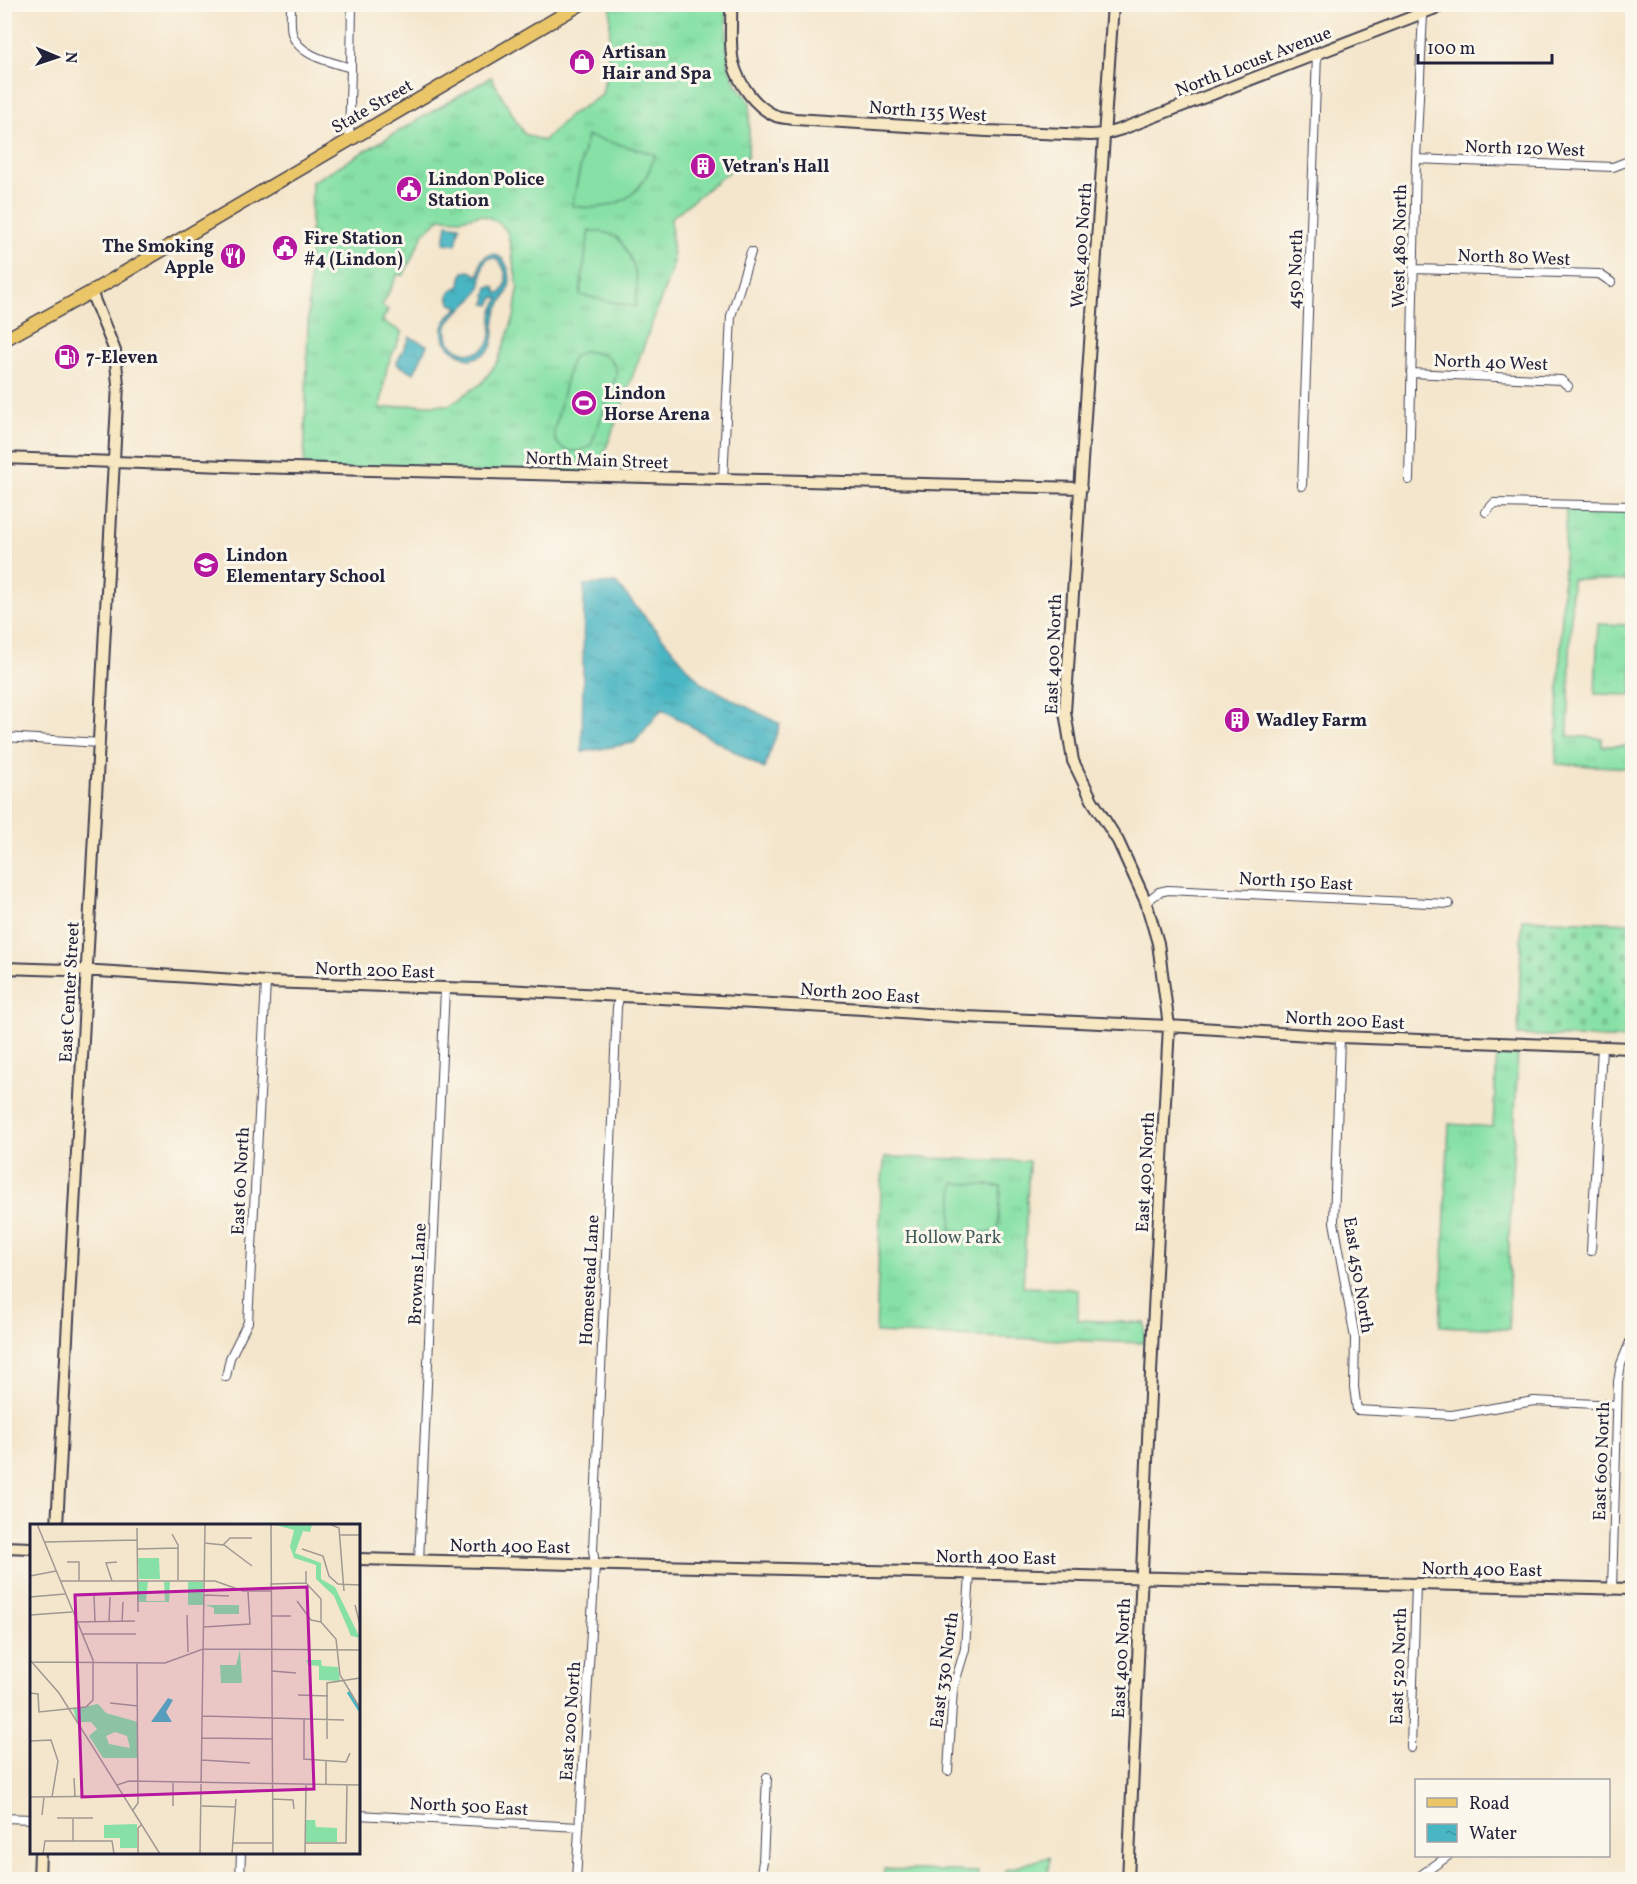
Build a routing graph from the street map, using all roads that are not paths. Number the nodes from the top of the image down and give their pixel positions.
1 (291, 4) edge
2 (352, 4) edge
3 (581, 4) edge
4 (731, 4) edge
5 (1113, 4) edge
6 (1446, 4) edge
7 (1423, 14) junction
8 (1317, 54) junction
9 (351, 68) junction
10 (1105, 134) junction
11 (349, 140) junction
12 (1416, 159) junction
13 (1631, 160) edge
14 (751, 252) dead end
15 (1413, 269) junction
16 (1611, 282) dead end
17 (91, 292) junction
18 (4, 340) edge
19 (1411, 373) junction
20 (1568, 386) dead end
21 (4, 458) edge
22 (113, 461) junction
23 (723, 480) junction
24 (1408, 480) dead end
25 (1302, 486) dead end
26 (1081, 489) junction
27 (1632, 506) edge
28 (1486, 512) dead end
29 (4, 737) edge
30 (100, 743) junction
31 (1146, 902) junction
32 (1449, 904) dead end
33 (4, 968) edge
34 (86, 971) junction
35 (266, 982) junction
36 (445, 989) junction
37 (619, 998) junction
38 (1169, 1026) junction
39 (1340, 1037) junction
40 (1602, 1047) junction
41 (1632, 1048) edge
42 (1591, 1251) dead end
43 (1632, 1337) edge
44 (226, 1377) dead end
45 (1617, 1405) junction
46 (57, 1524) edge
47 (4, 1547) edge
48 (30, 1548) edge
49 (360, 1559) edge
50 (419, 1561) junction
51 (595, 1565) junction
52 (970, 1574) junction
53 (1141, 1576) junction
54 (1416, 1584) junction
55 (1612, 1588) junction
56 (1632, 1589) edge
57 (1411, 1748) dead end
58 (948, 1771) dead end
59 (767, 1777) dead end
60 (360, 1815) edge
61 (4, 1818) edge
62 (30, 1819) edge
63 (579, 1827) junction
64 (40, 1854) edge
65 (241, 1854) edge
66 (1447, 1857) edge
67 (39, 1880) edge
68 (240, 1880) edge
69 (576, 1880) edge
70 (760, 1880) edge
71 (1128, 1880) edge
72 (1414, 1880) edge

1 - 9 street
2 - 9 street
3 - 11 main road, State Street
4 - 10 street, North 135 West
5 - 10 street, West 400 North
6 - 7 street, North Locust Avenue
7 - 8 street, North Locust Avenue
7 - 12 street, West 480 North
8 - 10 street, North Locust Avenue
8 - 25 street, 450 North
9 - 11 street
10 - 26 street, West 400 North
11 - 17 main road, State Street
12 - 13 street, North 120 West
12 - 15 street, West 480 North
14 - 23 street
15 - 16 street, North 80 West
15 - 19 street, West 480 North
17 - 18 main road
17 - 22 street, East Center Street
19 - 20 street, North 40 West
19 - 24 street, West 480 North
21 - 22 street, North Main Street
22 - 23 street, North Main Street
22 - 30 street, East Center Street
23 - 26 street, North Main Street
26 - 31 street, East 400 North
27 - 28 street
29 - 30 street
30 - 34 street, East Center Street
31 - 32 street, North 150 East
31 - 38 street, East 400 North
33 - 34 street, North 200 East
34 - 35 street, North 200 East
34 - 46 street, East Center Street
35 - 36 street, North 200 East
35 - 44 street, East 60 North
36 - 37 street, North 200 East
36 - 50 street, Browns Lane
37 - 38 street, North 200 East
37 - 51 street, Homestead Lane
38 - 39 street, North 200 East
38 - 53 street, East 400 North
39 - 40 street, North 200 East
39 - 45 street, East 450 North
40 - 41 street, North 200 East
40 - 42 street
43 - 45 street, East 600 North
45 - 55 street, East 600 North
47 - 48 street
49 - 50 street, North 400 East
50 - 51 street, North 400 East
51 - 52 street, North 400 East
51 - 63 street, East 200 North
52 - 53 street, North 400 East
52 - 58 street, East 330 North
53 - 54 street, North 400 East
53 - 71 street, East 400 North
54 - 55 street, North 400 East
54 - 57 street, East 520 North
55 - 56 street, North 400 East
59 - 70 street
60 - 63 street, North 500 East
61 - 62 street
63 - 69 street, East 200 North
64 - 67 street
65 - 68 street
66 - 72 street

